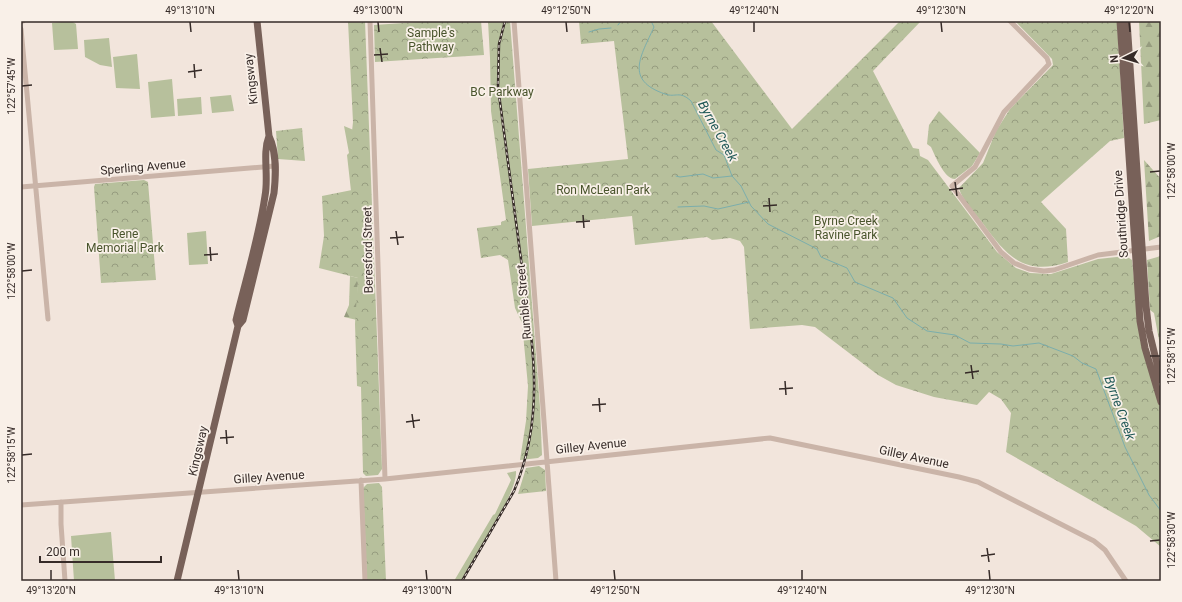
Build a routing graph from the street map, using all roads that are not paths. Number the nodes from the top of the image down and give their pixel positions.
1 (257, 21) edge
2 (370, 21) edge
3 (514, 21) edge
4 (1010, 21) edge
5 (1120, 21) edge
6 (1127, 21) edge
7 (21, 29) edge
8 (269, 136) junction
9 (266, 166) junction
10 (275, 166) junction
11 (36, 186) junction
12 (21, 187) edge
13 (1161, 247) edge
14 (1138, 251) junction
15 (48, 319) dead end
16 (238, 326) junction
17 (1161, 380) edge
18 (1161, 402) edge
19 (547, 461) junction
20 (385, 478) junction
21 (361, 480) junction
22 (199, 492) junction
23 (61, 502) junction
24 (21, 505) edge
25 (65, 581) edge
26 (176, 581) edge
27 (365, 581) edge
28 (556, 581) edge
29 (1126, 581) edge

1 - 8 main road, Kingsway
2 - 20 street, Beresford Street
3 - 19 street, Rumble Street
4 - 14 street
5 - 14 main road, Southridge Drive
6 - 14 main road, Southridge Drive
7 - 11 street
8 - 9 main road, Kingsway
8 - 10 main road, Kingsway
9 - 10 street, Sperling Avenue
9 - 11 street, Sperling Avenue
9 - 16 main road, Kingsway
10 - 16 main road, Kingsway
11 - 12 street, Sperling Avenue
11 - 15 street
13 - 14 street
14 - 17 main road, Southridge Drive
14 - 18 main road, Southridge Drive
16 - 22 main road, Kingsway
19 - 20 street, Gilley Avenue
19 - 28 street, Rumble Street
19 - 29 street, Gilley Avenue
20 - 21 street, Gilley Avenue
21 - 22 street, Gilley Avenue
21 - 27 street
22 - 23 street, Gilley Avenue
22 - 26 main road, Kingsway
23 - 24 street, Gilley Avenue
23 - 25 street

